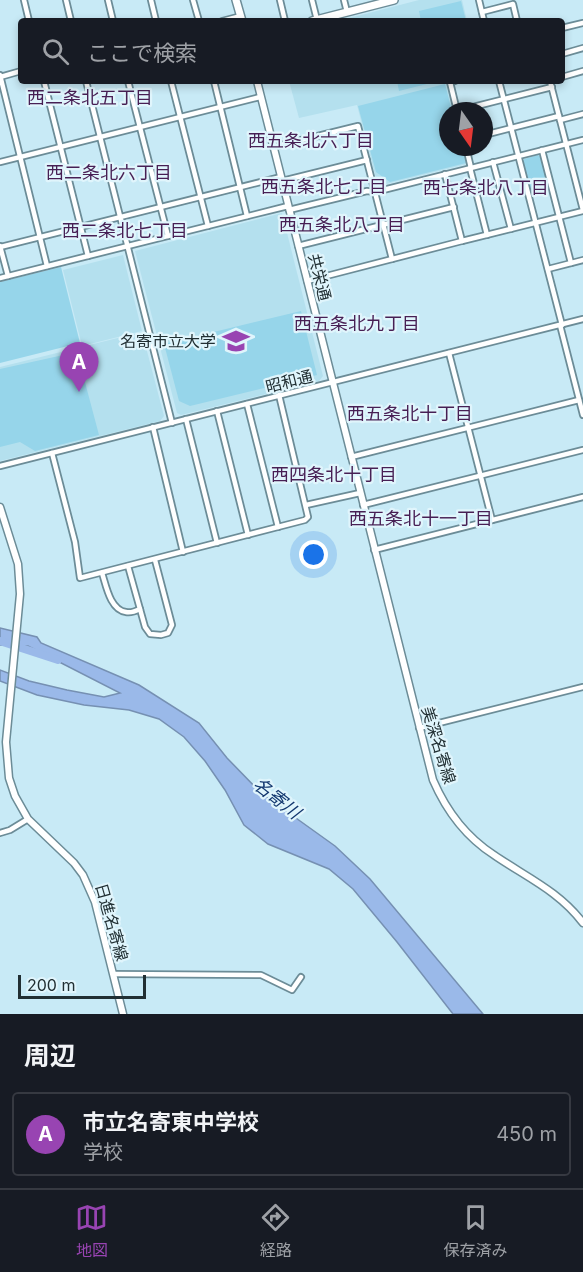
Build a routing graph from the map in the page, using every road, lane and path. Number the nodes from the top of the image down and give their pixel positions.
1 (24, 0) edge
2 (66, 0) edge
3 (108, 0) edge
4 (151, 0) edge
5 (193, 0) edge
6 (236, 0) edge
7 (280, 0) edge
8 (312, 0) edge
9 (344, 0) edge
10 (394, 0) edge
11 (479, 0) edge
12 (379, 2) edge
13 (347, 12) junction
14 (482, 12) junction
15 (28, 18) edge
16 (70, 18) edge
17 (112, 18) edge
18 (155, 18) edge
19 (198, 18) edge
20 (243, 18) edge
21 (284, 18) edge
22 (314, 18) edge
23 (322, 18) edge
24 (483, 18) edge
25 (516, 18) edge
26 (583, 23) edge
27 (565, 27) edge
28 (583, 48) edge
29 (565, 53) edge
30 (583, 71) edge
31 (18, 72) edge
32 (0, 76) edge
33 (565, 76) edge
34 (45, 84) edge
35 (87, 84) edge
36 (129, 84) edge
37 (172, 84) edge
38 (215, 84) edge
39 (258, 84) edge
40 (450, 84) edge
41 (500, 84) edge
42 (551, 84) edge
43 (552, 87) junction
44 (261, 97) junction
45 (504, 99) junction
46 (220, 106) junction
47 (583, 114) edge
48 (180, 117) junction
49 (560, 118) junction
50 (140, 127) junction
51 (511, 128) junction
52 (493, 133) edge
53 (100, 137) junction
54 (583, 140) edge
55 (566, 144) junction
56 (60, 147) junction
57 (273, 147) junction
58 (542, 150) junction
59 (468, 156) edge
60 (518, 156) junction
61 (20, 157) junction
62 (367, 160) junction
63 (0, 162) edge
64 (493, 162) junction
65 (471, 168) junction
66 (446, 174) junction
67 (281, 179) junction
68 (240, 187) junction
69 (375, 192) junction
70 (200, 197) junction
71 (161, 207) junction
72 (454, 207) junction
73 (289, 208) junction
74 (583, 210) edge
75 (247, 216) junction
76 (120, 217) junction
77 (559, 217) junction
78 (535, 223) junction
79 (383, 225) junction
80 (80, 226) junction
81 (208, 226) junction
82 (511, 229) junction
83 (487, 235) junction
84 (168, 236) junction
85 (40, 237) junction
86 (462, 241) junction
87 (128, 246) junction
88 (298, 246) junction
89 (0, 247) edge
90 (88, 256) junction
91 (392, 259) junction
92 (583, 260) edge
93 (571, 263) junction
94 (47, 266) junction
95 (548, 269) junction
96 (8, 276) junction
97 (0, 278) edge
98 (307, 280) junction
99 (583, 319) edge
100 (561, 325) junction
101 (449, 353) junction
102 (332, 382) junction
103 (279, 395) junction
104 (579, 400) junction
105 (247, 404) junction
106 (217, 411) junction
107 (583, 416) edge
108 (186, 419) junction
109 (172, 423) junction
110 (153, 427) junction
111 (469, 427) junction
112 (583, 450) edge
113 (52, 453) junction
114 (351, 457) junction
115 (0, 466) edge
116 (481, 476) junction
117 (360, 493) junction
118 (583, 497) edge
119 (306, 505) junction
120 (363, 505) junction
121 (0, 507) edge
122 (492, 520) junction
123 (278, 527) junction
124 (248, 535) junction
125 (217, 543) junction
126 (374, 550) junction
127 (183, 552) junction
128 (155, 560) junction
129 (129, 566) junction
130 (102, 573) junction
131 (140, 609) junction
132 (583, 687) edge
133 (419, 728) junction
134 (3, 754) edge
135 (28, 819) junction
136 (0, 833) edge
137 (583, 923) edge
138 (113, 974) junction
139 (301, 977) dead end
140 (123, 1014) edge

1 - 15 street
2 - 16 street
3 - 17 street
4 - 18 street
5 - 19 street
6 - 20 highway
7 - 21 street
8 - 22 street
9 - 13 street
10 - 12 highway
11 - 14 street
12 - 13 highway
13 - 23 highway
14 - 24 street
14 - 25 street
26 - 27 street
28 - 29 street
30 - 33 street
31 - 32 street
32 - 61 street
34 - 56 street
35 - 53 street
36 - 50 street
37 - 48 street
38 - 46 street
39 - 44 main road, 共栄通
40 - 45 street
41 - 45 street
42 - 43 street
43 - 45 street
43 - 49 street
44 - 46 street
44 - 57 main road, 共栄通
45 - 51 street
46 - 48 street
46 - 68 street
47 - 49 street
48 - 50 street
48 - 70 street
49 - 51 street
49 - 55 street
50 - 53 street
50 - 71 street
51 - 52 street
51 - 60 street
53 - 56 street
53 - 76 street
54 - 55 street
55 - 58 street
55 - 74 street
56 - 61 street
56 - 80 street
57 - 62 street
57 - 67 main road, 共栄通
58 - 60 street
58 - 77 street
59 - 65 street
60 - 64 street
60 - 78 street
61 - 63 street
61 - 85 street
62 - 67 street
62 - 69 street
64 - 65 street
64 - 82 street
65 - 66 street
65 - 83 street
66 - 69 street
66 - 72 street
67 - 68 street
67 - 73 main road, 共栄通
68 - 70 street
68 - 75 street
69 - 73 street
69 - 79 street
70 - 71 street
70 - 81 street
71 - 76 street
71 - 84 street
72 - 79 street
72 - 86 street
73 - 75 street
73 - 88 main road, 共栄通
74 - 77 street
75 - 81 street
76 - 80 street
76 - 87 street
77 - 78 street
77 - 93 street
78 - 82 street
78 - 95 street
79 - 88 street
79 - 91 street
80 - 85 street
80 - 90 street
81 - 84 street
82 - 83 street
83 - 86 street
84 - 87 street
85 - 89 street
85 - 94 street
86 - 91 street
87 - 90 street
87 - 109 street
88 - 98 main road, 共栄通
89 - 96 street
90 - 94 street
91 - 98 street
92 - 93 street
93 - 95 street
94 - 96 street
95 - 100 street
96 - 97 street
98 - 102 main road, 共栄通
99 - 100 street, 昭和通
100 - 101 street, 昭和通
100 - 104 street
101 - 102 street, 昭和通
101 - 111 street
102 - 103 street, 昭和通
102 - 114 main road, 共栄通
103 - 105 street, 昭和通
103 - 119 street
104 - 107 street
104 - 111 street
105 - 106 street, 昭和通
105 - 123 street
106 - 108 street, 昭和通
106 - 124 street
108 - 109 street, 昭和通
108 - 125 street
109 - 110 street, 昭和通
110 - 113 street, 昭和通
110 - 127 street
111 - 114 street
111 - 116 street
112 - 116 street
113 - 115 street, 昭和通
113 - 130 street
114 - 117 main road, 共栄通
116 - 120 street
116 - 122 street
117 - 119 street
117 - 120 main road, 共栄通
118 - 122 street
119 - 123 street
120 - 126 main road, 共栄通
121 - 134 main road, 日進名寄線
122 - 126 street
123 - 124 street
124 - 125 street
125 - 127 street
126 - 133 main road, 美深名寄線
127 - 128 street
128 - 129 street
128 - 131 street
129 - 130 street
129 - 131 street
130 - 131 street
132 - 133 street
133 - 137 main road, 美深名寄線
134 - 135 main road, 日進名寄線
135 - 136 street
135 - 138 main road, 日進名寄線
138 - 139 street
138 - 140 main road, 日進名寄線

